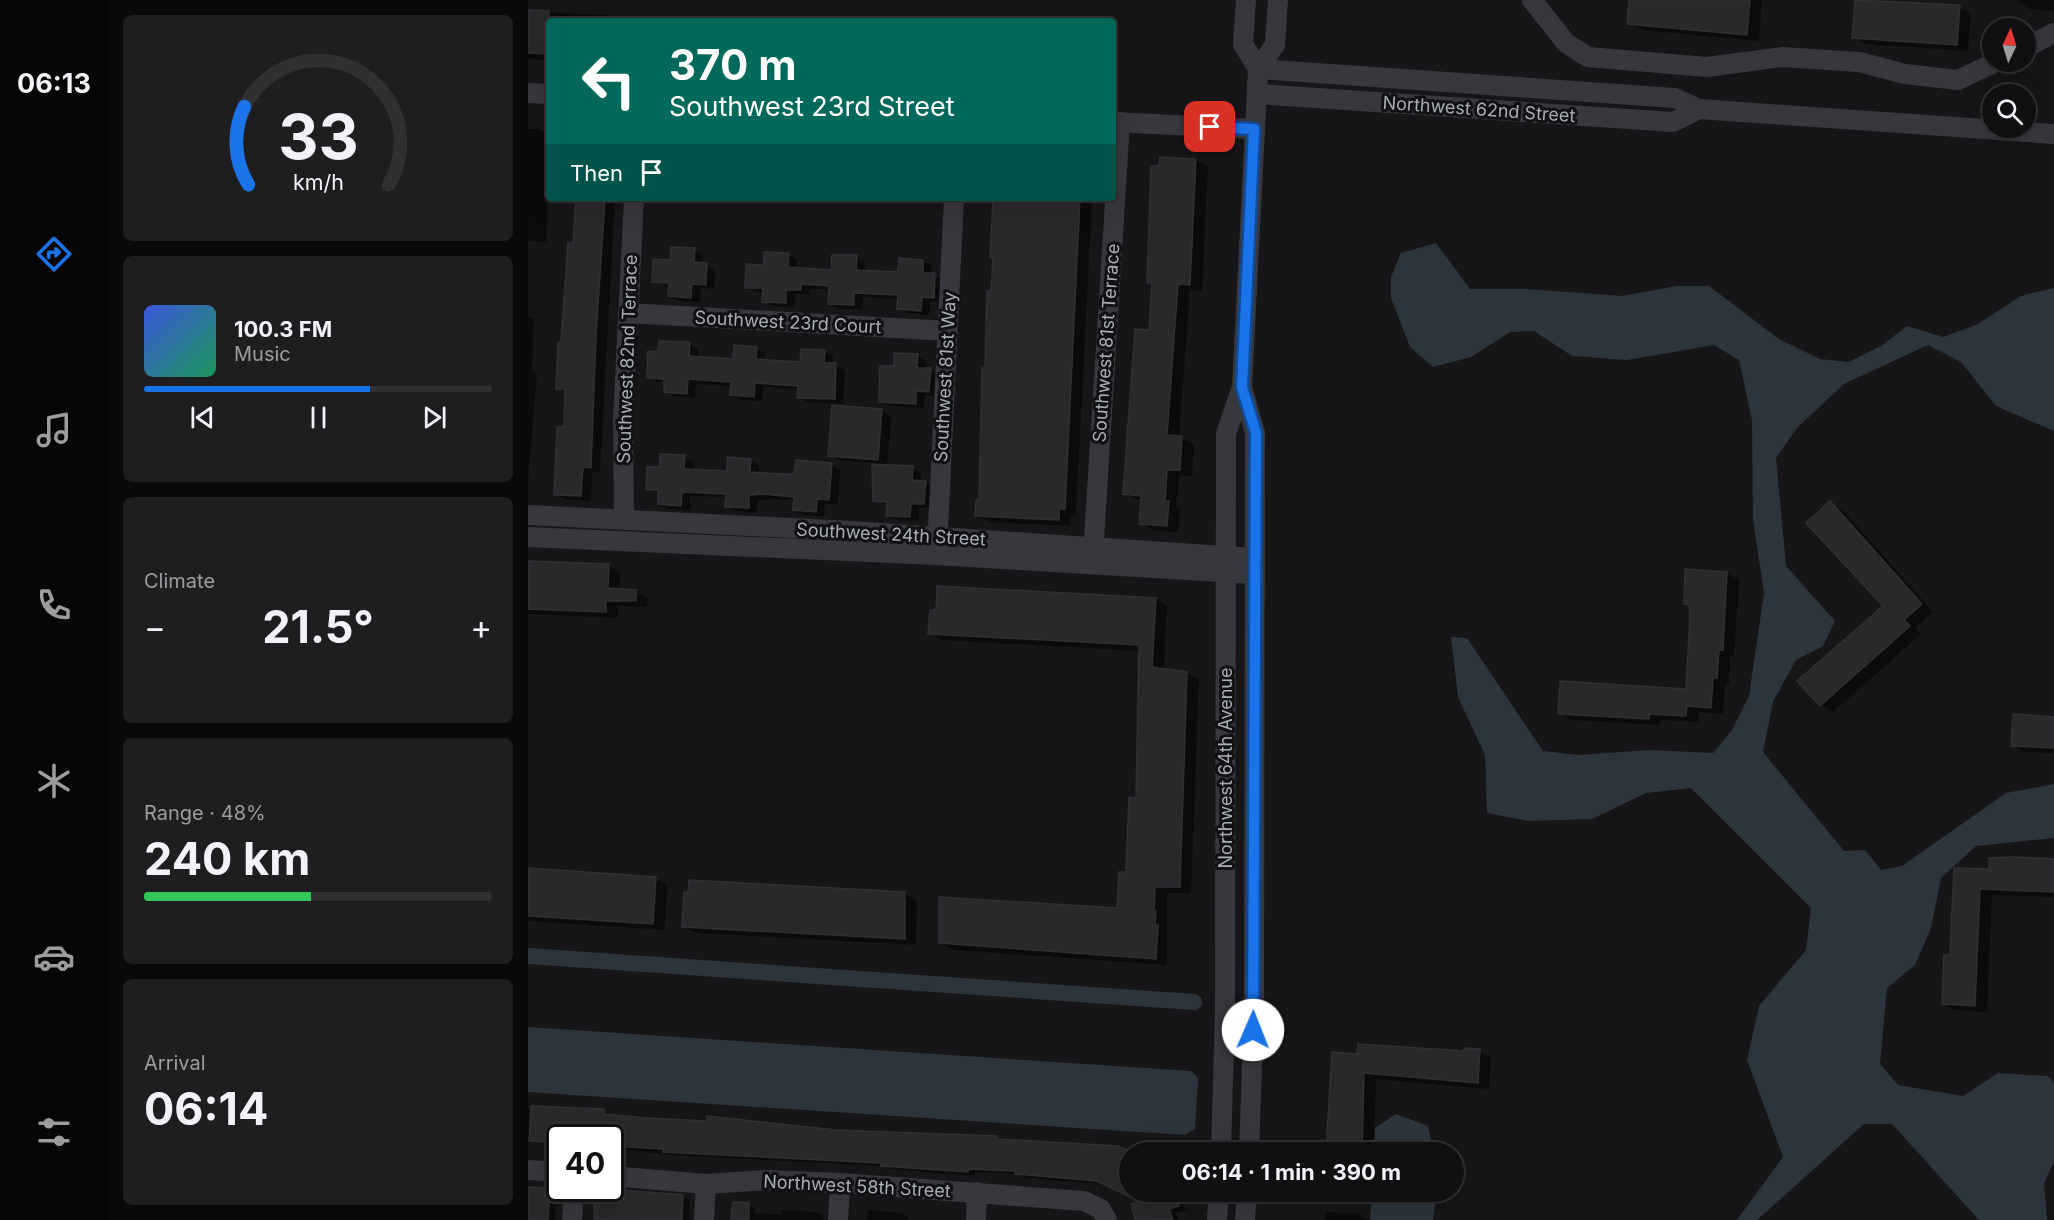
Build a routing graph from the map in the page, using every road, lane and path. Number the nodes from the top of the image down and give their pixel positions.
1 (1245, 0) edge
2 (1278, 0) edge
3 (1532, 0) edge
4 (2054, 33) edge
5 (2036, 42) edge
6 (1258, 69) junction
7 (1982, 69) edge
8 (1473, 84) junction
9 (528, 93) edge
10 (546, 94) edge
11 (1257, 94) junction
12 (1448, 107) junction
13 (1698, 109) junction
14 (1117, 122) edge
15 (1254, 129) junction
16 (2054, 134) edge
17 (1116, 140) edge
18 (634, 201) edge
19 (954, 201) edge
20 (1113, 201) edge
21 (628, 313) junction
22 (948, 331) junction
23 (1242, 387) junction
24 (528, 515) edge
25 (624, 520) junction
26 (528, 537) edge
27 (937, 546) junction
28 (1093, 555) junction
29 (1224, 563) junction
30 (1254, 566) junction
31 (1225, 796) junction
32 (1254, 813) junction
33 (1225, 1010) junction
34 (1254, 1010) junction
35 (1221, 1142) edge
36 (1249, 1142) edge
37 (528, 1170) edge
38 (546, 1171) edge
39 (624, 1177) edge
40 (840, 1183) junction
41 (706, 1184) junction
42 (977, 1192) junction
43 (573, 1202) edge
44 (1218, 1202) edge
45 (1246, 1202) edge
46 (1104, 1214) edge
47 (572, 1220) edge
48 (704, 1220) edge
49 (838, 1220) edge
50 (976, 1220) edge
51 (1217, 1220) edge
52 (1245, 1220) edge

1 - 6 street
2 - 6 street
3 - 7 street
4 - 5 street
6 - 8 street, Northwest 62nd Street
6 - 11 street, Northwest 64th Avenue
8 - 12 street
8 - 13 street, Northwest 62nd Street
9 - 10 street
11 - 12 street, Northwest 62nd Street
11 - 15 street, Northwest 64th Avenue
12 - 13 street, Northwest 62nd Street
13 - 16 street, Northwest 62nd Street
14 - 15 street
14 - 17 street, Southwest 81st Terrace
15 - 23 street, Northwest 64th Avenue
18 - 21 street, Southwest 82nd Terrace
19 - 22 street, Southwest 81st Way
20 - 28 street, Southwest 81st Terrace
21 - 22 street, Southwest 23rd Court
21 - 25 street, Southwest 82nd Terrace
22 - 27 street, Southwest 81st Way
23 - 29 street, Northwest 64th Avenue
23 - 30 street, Northwest 64th Avenue
24 - 25 street, Southwest 24th Street
25 - 27 street, Southwest 24th Street
26 - 27 street, Southwest 24th Street
27 - 28 street, Southwest 24th Street
28 - 29 street, Southwest 24th Street
29 - 30 street, Southwest 24th Street
29 - 31 street, Northwest 64th Avenue
30 - 32 street, Northwest 64th Avenue
31 - 32 street
31 - 33 street, Northwest 64th Avenue
32 - 34 street, Northwest 64th Avenue
33 - 34 street
33 - 35 street, Northwest 64th Avenue
34 - 36 street, Northwest 64th Avenue
37 - 38 street
39 - 41 street, Northwest 58th Street
40 - 41 street, Northwest 58th Street
40 - 42 street, Northwest 58th Street
40 - 49 street
41 - 48 street
42 - 46 street, Northwest 58th Street
42 - 50 street
43 - 47 street
44 - 51 street
45 - 52 street

